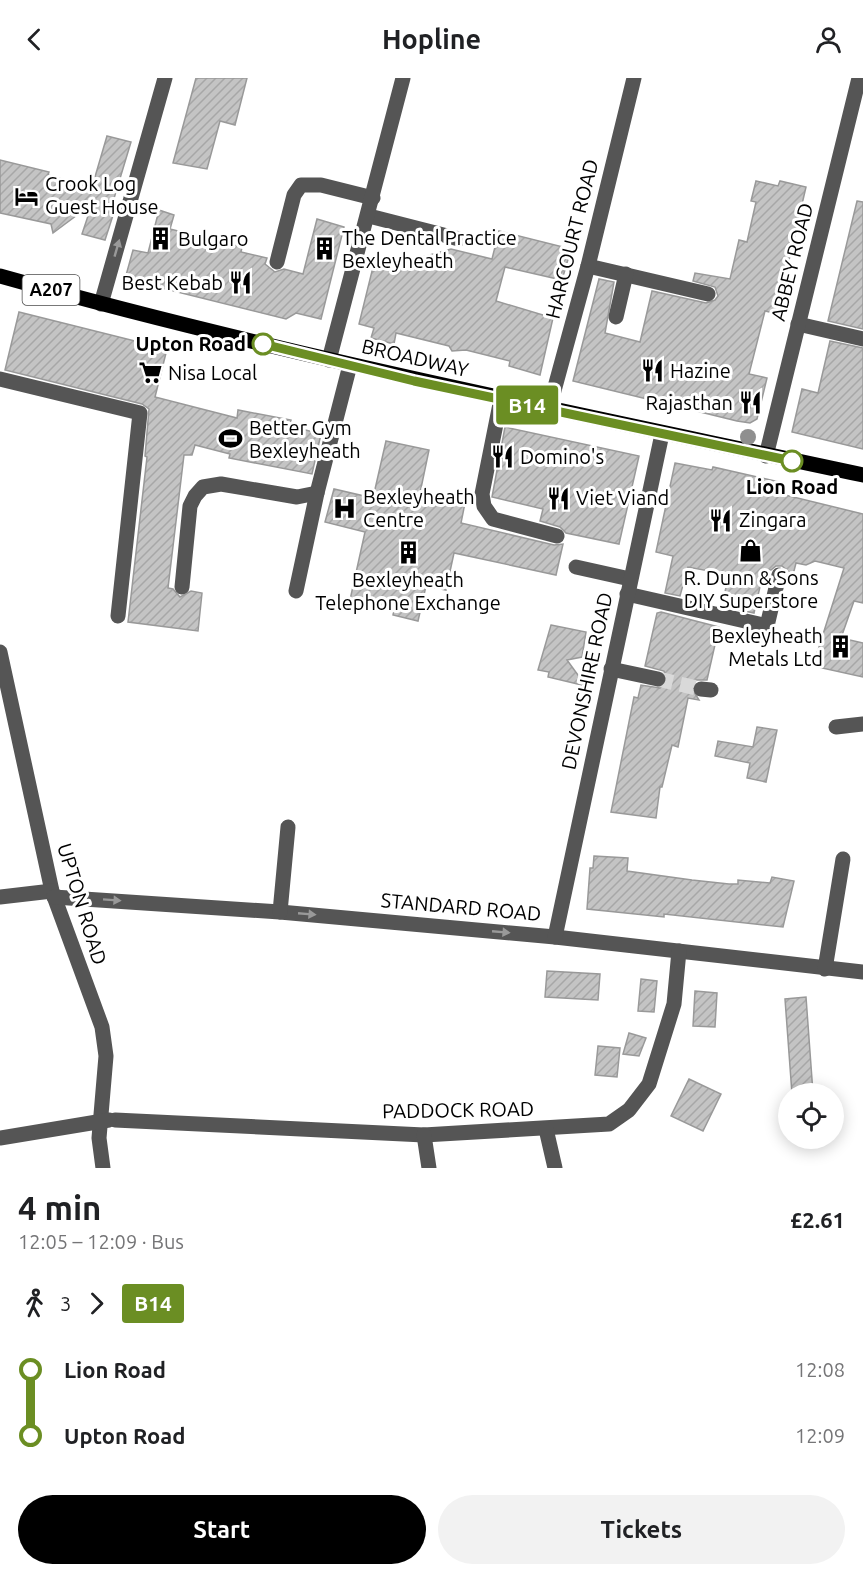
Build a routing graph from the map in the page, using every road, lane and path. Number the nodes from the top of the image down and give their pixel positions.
1 (165, 78) edge
2 (403, 78) edge
3 (634, 78) edge
4 (859, 78) edge
5 (373, 198) junction
6 (369, 216) junction
7 (459, 240) dead end
8 (277, 262) dead end
9 (588, 266) junction
10 (626, 274) junction
11 (1, 280) edge
12 (708, 294) dead end
13 (101, 304) junction
14 (616, 317) dead end
15 (798, 324) junction
16 (863, 339) edge
17 (329, 360) junction
18 (350, 365) junction
19 (0, 379) edge
20 (501, 399) junction
21 (549, 409) junction
22 (662, 434) junction
23 (766, 456) junction
24 (863, 476) edge
25 (317, 493) junction
26 (557, 536) dead end
27 (576, 567) dead end
28 (779, 575) dead end
29 (628, 586) junction
30 (182, 587) dead end
31 (296, 591) dead end
32 (118, 616) dead end
33 (0, 652) edge
34 (611, 669) junction
35 (658, 679) tunnel mouth
36 (863, 724) edge
37 (836, 727) dead end
38 (288, 827) dead end
39 (843, 859) dead end
40 (53, 894) junction
41 (0, 897) edge
42 (280, 912) junction
43 (555, 937) junction
44 (679, 951) junction
45 (825, 969) junction
46 (863, 972) edge
47 (109, 1120) junction
48 (546, 1129) junction
49 (424, 1135) junction
50 (0, 1138) edge
51 (104, 1168) edge
52 (429, 1168) edge
53 (555, 1168) edge

13 -> 1 street
2 - 5 street
3 - 9 street, HARCOURT ROAD
4 - 15 street, ABBEY ROAD
5 - 6 street
5 - 8 street
6 - 7 street
6 - 17 street
9 - 10 street
9 - 21 street, HARCOURT ROAD
10 - 12 street
10 - 14 street
11 - 13 main road, A207
13 - 17 main road, BROADWAY / A207
15 - 16 street
15 - 23 street, ABBEY ROAD
17 - 18 main road, BROADWAY / A207
18 - 20 main road, BROADWAY / A207
18 - 25 street
19 - 32 street
20 - 21 main road, BROADWAY / A207
20 - 26 street
21 - 22 main road, BROADWAY / A207
22 - 23 main road, BROADWAY / A207
22 - 29 street, DEVONSHIRE ROAD
23 - 24 main road, BROADWAY / A207
25 - 30 street
25 - 31 street
27 - 29 street
28 - 29 street
29 - 34 street, DEVONSHIRE ROAD
33 - 40 street, UPTON ROAD
34 - 35 street
34 - 43 street, DEVONSHIRE ROAD
36 - 37 street
38 - 42 street
39 - 45 street
40 - 41 street, STANDARD ROAD
40 -> 42 street, STANDARD ROAD
40 - 47 street, UPTON ROAD
42 -> 43 street, STANDARD ROAD
43 - 44 street, STANDARD ROAD
44 - 45 street, STANDARD ROAD
44 - 48 street, PADDOCK ROAD
45 - 46 street, STANDARD ROAD
47 - 49 street, PADDOCK ROAD
47 - 50 street, PADDOCK ROAD
47 - 51 street, UPTON ROAD
48 - 49 street, PADDOCK ROAD
48 - 53 street
49 - 52 street

